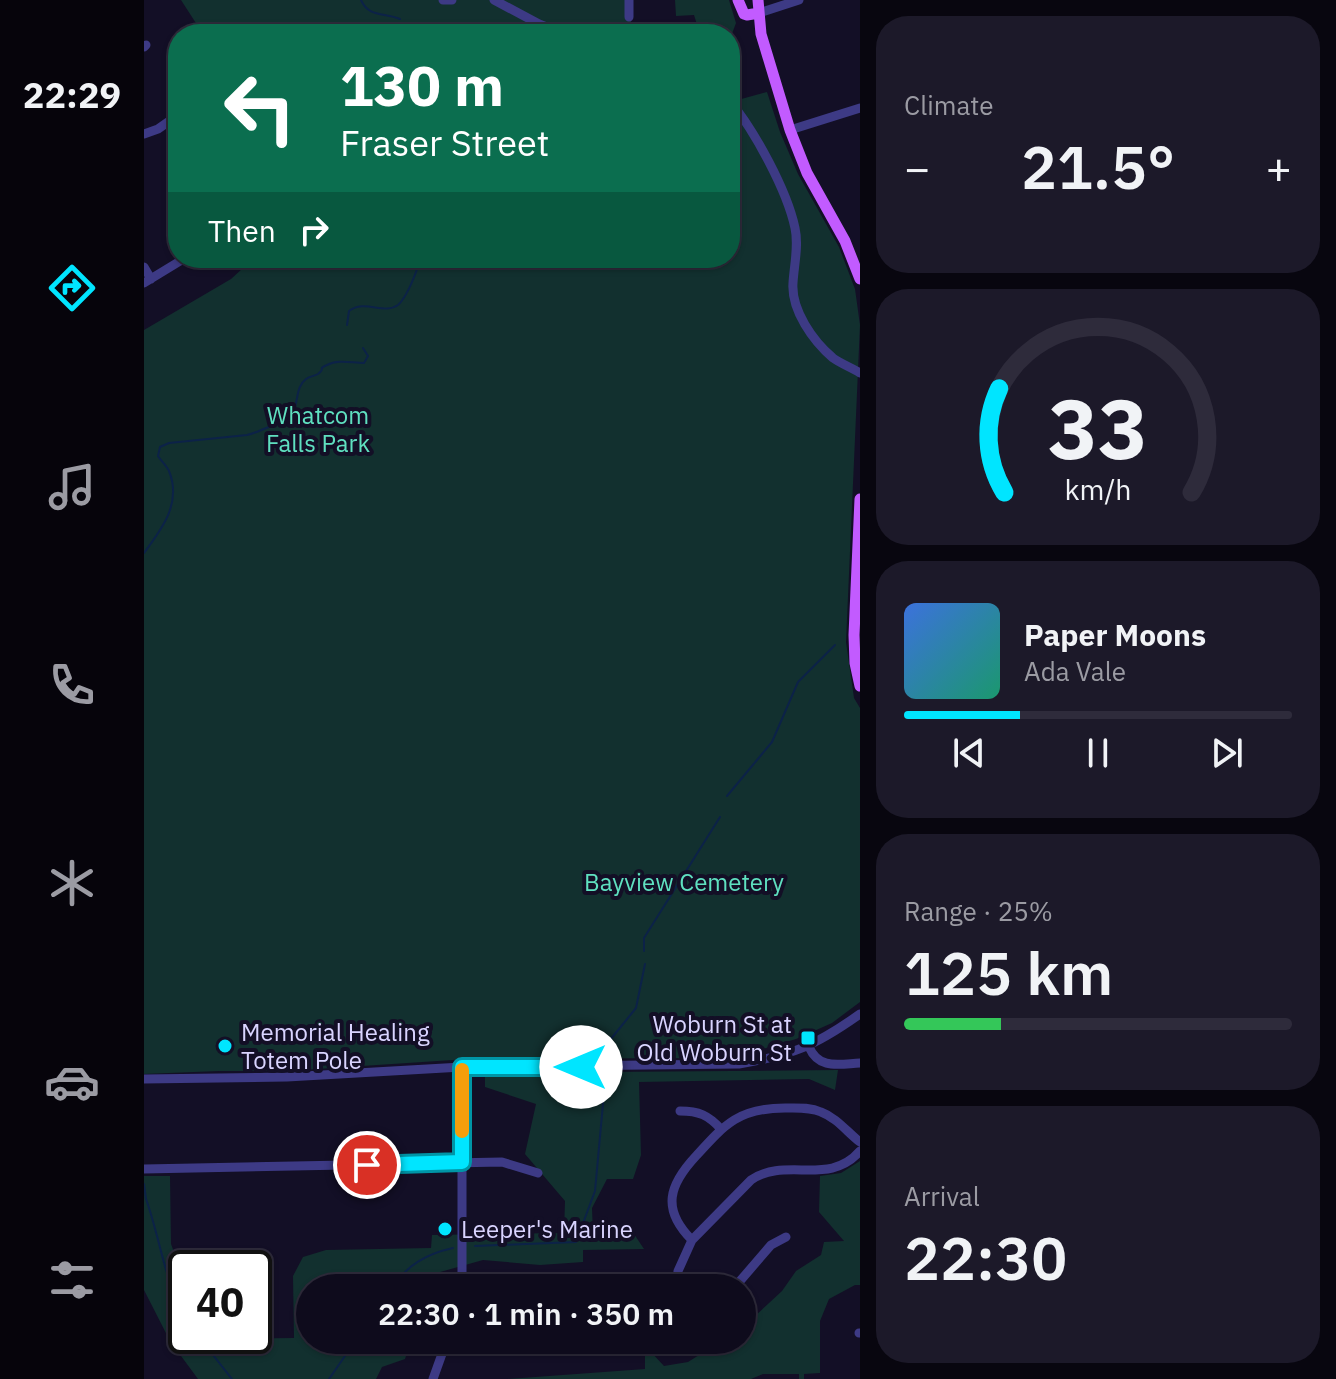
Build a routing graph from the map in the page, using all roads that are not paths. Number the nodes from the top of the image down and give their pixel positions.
1 (443, 0) edge
2 (452, 0) edge
3 (494, 0) edge
4 (629, 0) edge
5 (738, 0) edge
6 (799, 0) edge
7 (758, 6) edge
8 (629, 17) dead end
9 (539, 24) edge
10 (860, 108) edge
11 (740, 117) edge
12 (168, 122) edge
13 (790, 130) junction
14 (144, 134) edge
15 (144, 267) edge
16 (169, 268) edge
17 (860, 279) edge
18 (148, 281) edge
19 (860, 373) edge
20 (860, 499) edge
21 (859, 558) edge
22 (860, 686) edge
23 (860, 1014) edge
24 (809, 1047) junction
25 (860, 1063) edge
26 (462, 1067) junction
27 (145, 1079) edge
28 (680, 1111) dead end
29 (721, 1129) junction
30 (860, 1142) edge
31 (860, 1151) edge
32 (462, 1162) junction
33 (144, 1169) edge
34 (538, 1173) dead end
35 (786, 1237) dead end
36 (692, 1240) junction
37 (462, 1274) edge
38 (678, 1274) edge
39 (746, 1274) edge
40 (442, 1354) edge
41 (433, 1379) edge

1 - 2 street
3 - 9 street
4 - 8 street
5 - 7 main road
6 - 7 street
7 - 13 main road
10 - 13 street
11 - 19 street
12 - 14 street
13 - 17 main road
15 - 18 street
16 - 18 street
20 - 21 main road
21 - 22 main road
23 - 24 street
24 - 25 street
24 - 26 street
26 - 27 street
26 - 32 street
28 - 29 street
29 - 30 street
29 - 36 street
31 - 36 street
32 - 33 street
32 - 34 street
32 - 37 street
35 - 39 street
36 - 38 street
40 - 41 street

